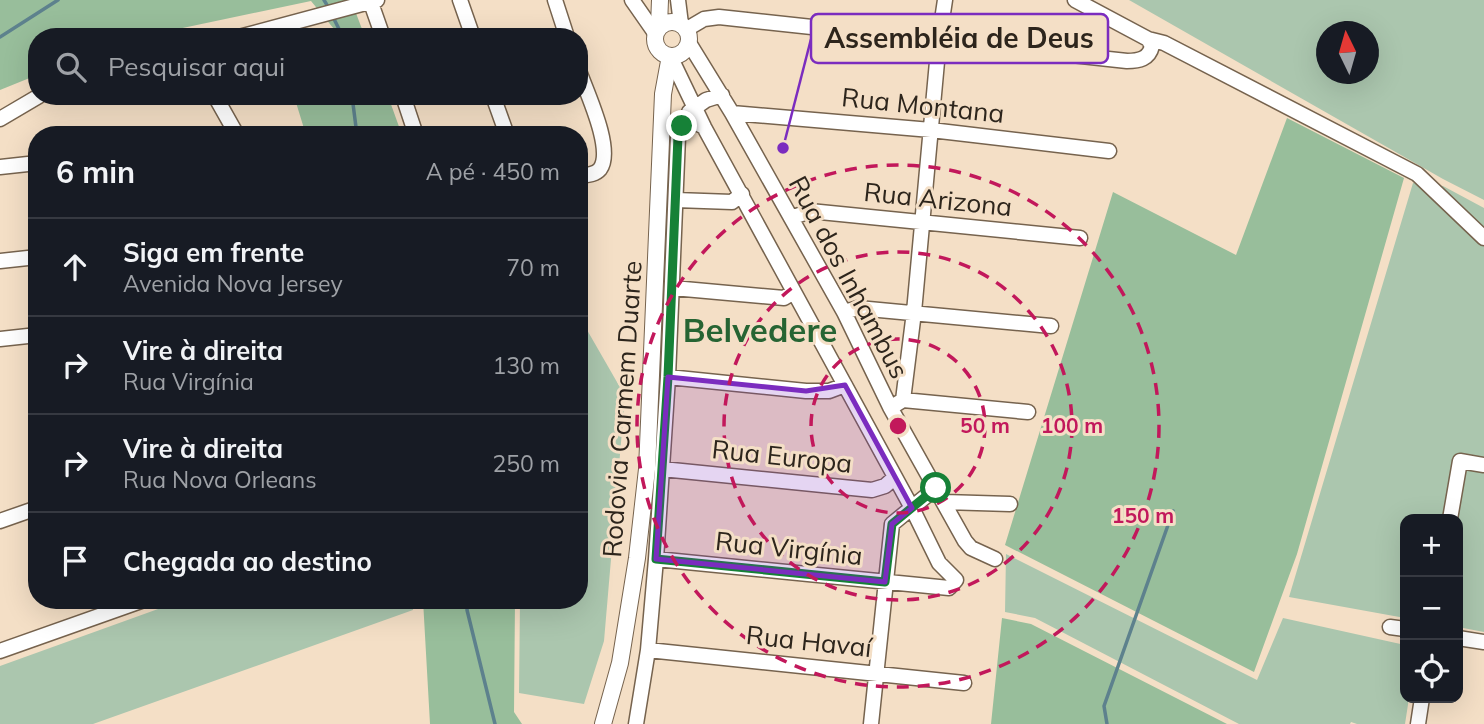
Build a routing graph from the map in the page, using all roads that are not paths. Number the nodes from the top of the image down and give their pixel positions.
1 (372, 0) edge
2 (460, 0) edge
3 (555, 0) edge
4 (632, 0) edge
5 (660, 0) edge
6 (666, 0) edge
7 (678, 0) edge
8 (945, 0) edge
9 (1074, 0) edge
10 (272, 28) edge
11 (380, 28) edge
12 (470, 28) edge
13 (564, 28) edge
14 (671, 35) junction
15 (1148, 39) junction
16 (939, 40) junction
17 (722, 95) junction
18 (588, 99) edge
19 (28, 102) edge
20 (220, 105) edge
21 (406, 105) edge
22 (497, 105) edge
23 (694, 107) junction
24 (732, 113) junction
25 (0, 119) edge
26 (230, 126) edge
27 (413, 126) edge
28 (504, 126) edge
29 (682, 126) junction
30 (704, 127) junction
31 (931, 130) junction
32 (1109, 151) dead end
33 (28, 164) edge
34 (0, 167) edge
35 (588, 175) edge
36 (741, 194) junction
37 (676, 200) junction
38 (791, 218) junction
39 (922, 222) junction
40 (1080, 238) dead end
41 (1484, 238) edge
42 (28, 258) edge
43 (0, 261) edge
44 (673, 288) junction
45 (794, 292) junction
46 (844, 312) junction
47 (914, 312) junction
48 (1051, 326) dead end
49 (28, 336) edge
50 (0, 340) edge
51 (668, 377) junction
52 (845, 385) junction
53 (896, 404) junction
54 (1028, 412) dead end
55 (1484, 465) edge
56 (662, 469) junction
57 (894, 478) junction
58 (936, 488) junction
59 (944, 502) junction
60 (1010, 504) dead end
61 (912, 508) junction
62 (28, 511) edge
63 (1451, 514) edge
64 (0, 521) edge
65 (656, 559) junction
66 (995, 559) dead end
67 (956, 580) joint
68 (885, 582) junction
69 (119, 609) edge
70 (1390, 627) dead end
71 (1400, 628) edge
72 (1463, 639) edge
73 (1484, 642) edge
74 (649, 650) junction
75 (0, 651) edge
76 (876, 673) junction
77 (964, 683) dead end
78 (1421, 703) edge
79 (603, 724) edge
80 (636, 724) edge
81 (871, 724) edge
82 (1418, 724) edge

1 - 10 street
1 - 11 street
2 - 12 street
3 - 13 street
4 - 14 street, Rua dos Inhambus
5 - 14 street, Rodovia Carmem Duarte
6 - 14 street, Rodovia Carmem Duarte
7 - 14 street
8 - 16 street
9 - 15 street
14 - 16 street
14 - 17 street, Rua dos Inhambus
14 - 23 street, Rua dos Inhambus
14 - 79 street, Rodovia Carmem Duarte
15 - 16 street
15 - 41 street
16 - 31 street
17 - 23 street
17 - 24 street, Rua dos Inhambus
18 - 35 street
19 - 25 street
20 - 26 street
21 - 27 street
22 - 28 street
23 - 29 street
23 - 30 street, Rua dos Inhambus
24 - 31 street, Rua Montana
24 - 38 street, Rua dos Inhambus
29 - 30 street
29 - 37 street
30 - 36 street, Rua dos Inhambus
31 - 32 street, Rua Montana
31 - 39 street
33 - 34 street
36 - 37 street
36 - 45 street, Rua dos Inhambus
37 - 44 street
38 - 39 street, Rua Arizona
38 - 46 street, Rua dos Inhambus
39 - 40 street, Rua Arizona
39 - 47 street
42 - 43 street
44 - 45 street
44 - 51 street
45 - 52 street, Rua dos Inhambus
46 - 47 street
46 - 53 street, Rua dos Inhambus
47 - 48 street
47 - 53 street
49 - 50 street
51 - 52 street
51 - 56 street
52 - 57 street, Rua dos Inhambus
53 - 54 street
53 - 58 street, Rua dos Inhambus
55 - 63 street
56 - 57 street, Rua Europa
56 - 65 street
57 - 61 street, Rua dos Inhambus
58 - 59 street, Rua dos Inhambus
58 - 61 street
59 - 60 street
59 - 66 street, Rua dos Inhambus
61 - 67 street, Rua dos Inhambus
61 - 68 street
62 - 64 street
65 - 68 street, Rua Virgínia
65 - 74 street
67 - 68 street, Rua Virgínia
68 - 76 street
69 - 75 street
70 - 71 street
72 - 73 street
74 - 76 street, Rua Havaí
74 - 80 street
76 - 77 street, Rua Havaí
76 - 81 street
78 - 82 street

